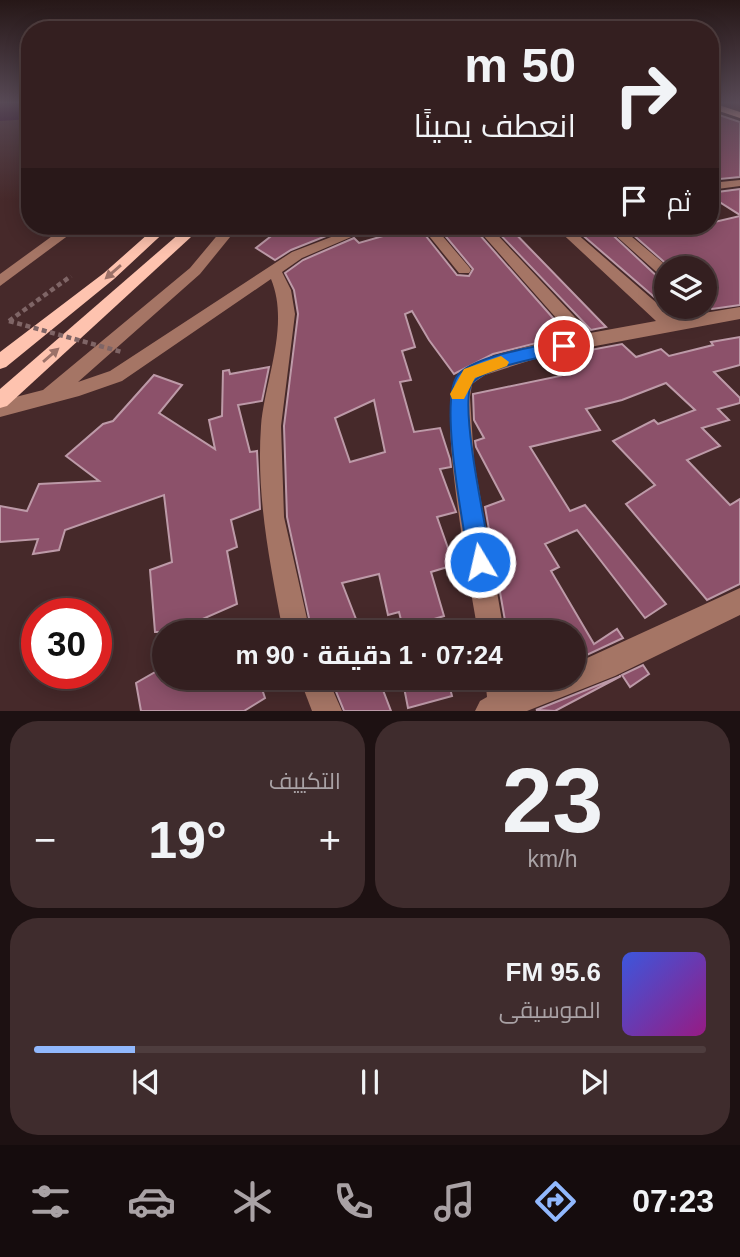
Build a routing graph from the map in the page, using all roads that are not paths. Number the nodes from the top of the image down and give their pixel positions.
1 (740, 183) edge
2 (719, 186) edge
3 (62, 235) edge
4 (154, 235) edge
5 (186, 235) edge
6 (225, 235) edge
7 (349, 235) edge
8 (435, 235) edge
9 (490, 235) edge
10 (570, 235) edge
11 (622, 235) edge
12 (654, 263) edge
13 (274, 270) junction
14 (464, 270) dead end
15 (0, 281) edge
16 (717, 312) edge
17 (740, 313) edge
18 (689, 319) edge
19 (671, 325) junction
20 (587, 341) junction
21 (0, 362) edge
22 (47, 397) junction
23 (0, 400) edge
24 (0, 409) edge
25 (740, 601) edge
26 (294, 620) edge
27 (489, 620) edge
28 (318, 690) edge
29 (498, 690) edge
30 (496, 708) edge
31 (327, 711) edge

1 - 2 street
3 - 15 street
4 -> 21 main road
23 -> 5 main road
6 - 22 street
7 - 13 street
8 - 14 street
9 - 20 street
10 - 19 street
11 - 12 street
13 - 22 street
13 - 26 street
16 - 17 street
18 - 19 street
19 - 20 street
20 - 27 street
22 - 24 street
25 - 30 street
28 - 31 street
29 - 30 street

